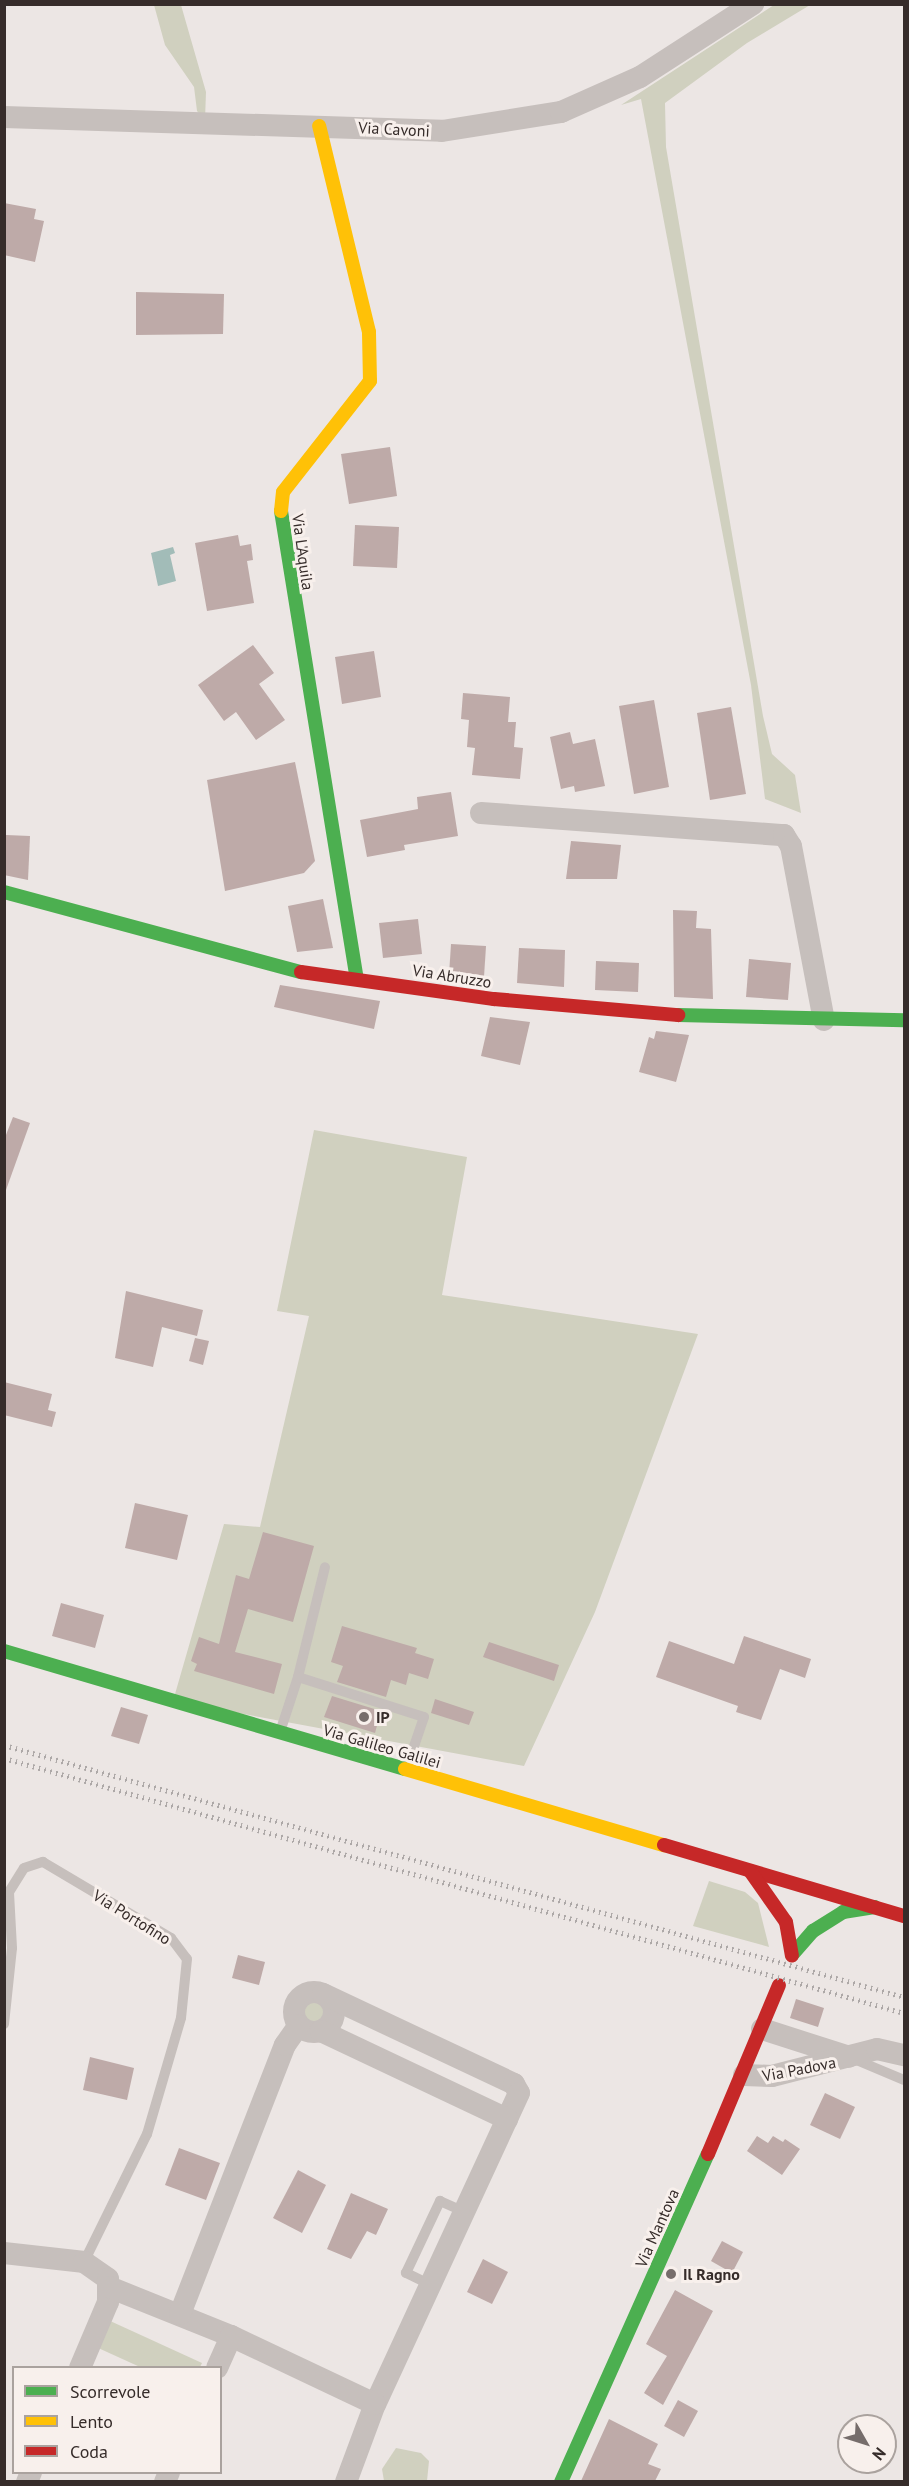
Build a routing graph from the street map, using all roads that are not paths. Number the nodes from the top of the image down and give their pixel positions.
1 (753, 4) edge
2 (4, 117) edge
3 (319, 126) junction
4 (481, 813) dead end
5 (4, 892) edge
6 (357, 978) junction
7 (824, 1020) junction
8 (904, 1020) edge
9 (325, 1567) dead end
10 (4, 1651) edge
11 (298, 1677) junction
12 (280, 1733) junction
13 (406, 1770) junction
14 (750, 1871) junction
15 (815, 1903) junction
16 (875, 1907) junction
17 (904, 1917) edge
18 (786, 1922) junction
19 (813, 1931) junction
20 (779, 1985) dead end
21 (323, 1994) junction
22 (4, 2024) edge
23 (298, 2025) junction
24 (762, 2029) junction
25 (321, 2031) junction
26 (904, 2055) edge
27 (854, 2058) junction
28 (744, 2075) junction
29 (904, 2080) edge
30 (507, 2119) junction
31 (4, 2253) edge
32 (84, 2262) junction
33 (109, 2288) junction
34 (180, 2314) junction
35 (231, 2336) junction
36 (80, 2366) edge
37 (217, 2366) edge
38 (375, 2404) junction
39 (346, 2481) edge
40 (561, 2481) edge

1 - 3 street, Via Cavoni
2 - 3 street, Via Cavoni
3 - 6 street, Via L'Aquila
4 - 7 street
5 - 6 street, Via Abruzzo
6 - 7 street, Via Abruzzo
7 - 8 street, Via Abruzzo
9 - 11 lane
10 - 12 street, Via Galileo Galilei
11 - 12 lane
11 - 13 lane
12 - 13 street, Via Galileo Galilei
13 - 14 street, Via Galileo Galilei
14 - 15 street, Via Galileo Galilei
14 - 18 street
15 - 16 street, Via Galileo Galilei
15 - 18 street
15 - 19 street
16 - 17 street
16 - 19 street
18 - 19 street
20 - 24 street, Via Mantova
21 - 23 street
21 - 25 street
21 - 30 street
22 - 32 lane, Via Portofino
23 - 25 street
23 - 34 street
24 - 27 street, Via Padova
24 - 28 street, Via Mantova
25 - 30 street
26 - 27 street, Via Padova
27 - 28 street, Via Padova
27 - 29 lane
28 - 40 street, Via Mantova
30 - 38 street
31 - 32 street
32 - 33 street
33 - 34 street
33 - 36 street
34 - 35 street
35 - 37 street
35 - 38 street
38 - 39 street

